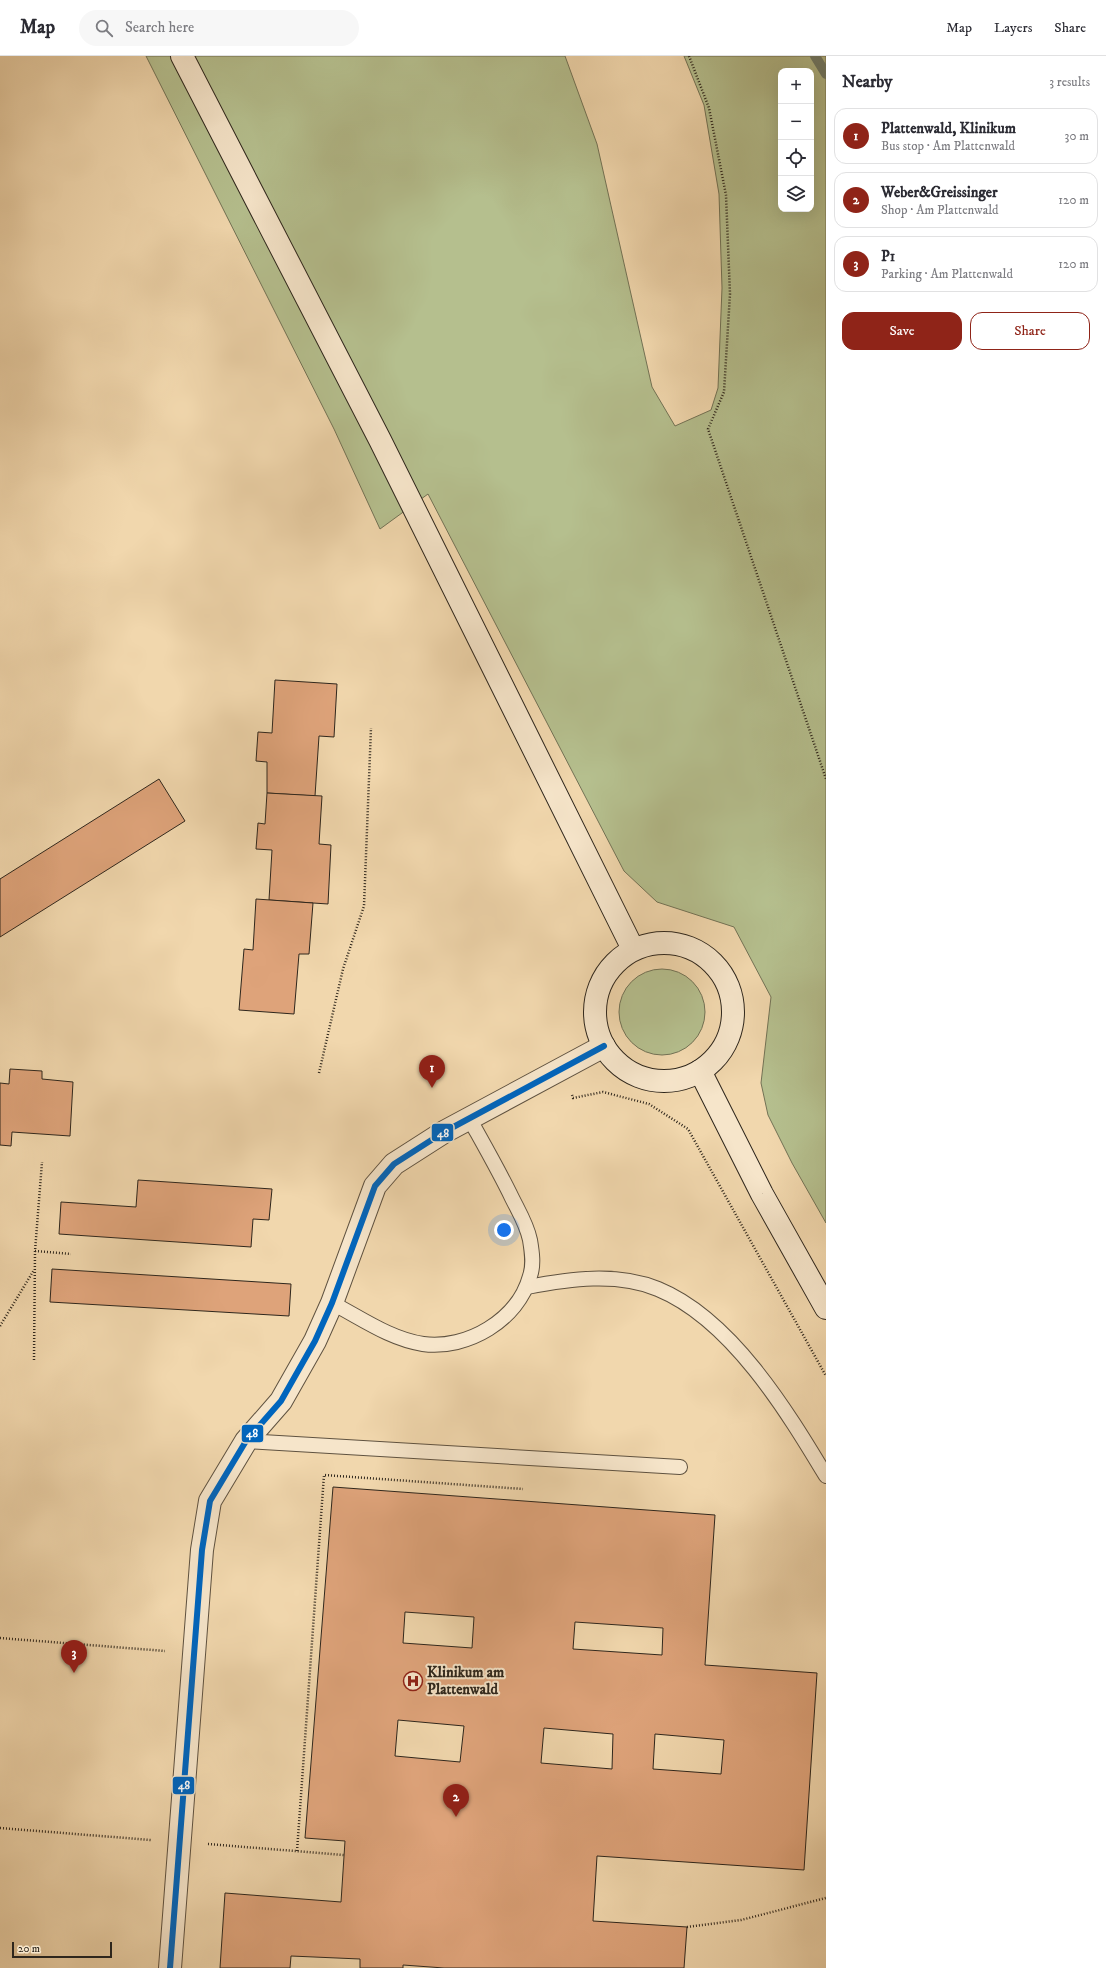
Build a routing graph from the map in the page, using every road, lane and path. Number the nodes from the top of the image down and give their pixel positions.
1 (182, 56) edge
2 (689, 56) edge
3 (371, 728) dead end
4 (826, 779) edge
5 (633, 949) junction
6 (604, 1046) junction
7 (558, 1071) junction
8 (700, 1071) junction
9 (319, 1073) dead end
10 (469, 1118) junction
11 (42, 1162) dead end
12 (35, 1251) junction
13 (71, 1254) dead end
14 (35, 1270) junction
15 (527, 1287) junction
16 (332, 1303) junction
17 (826, 1308) edge
18 (0, 1326) edge
19 (34, 1360) dead end
20 (826, 1376) edge
21 (246, 1441) junction
22 (680, 1467) dead end
23 (826, 1476) edge
24 (523, 1489) dead end
25 (0, 1638) edge
26 (167, 1651) dead end
27 (0, 1828) edge
28 (179, 1841) junction
29 (297, 1851) junction
30 (344, 1855) dead end
31 (826, 1898) edge
32 (687, 1927) dead end
33 (170, 1968) edge

1 - 5 street
2 - 4 path
3 - 9 path
5 - 6 street
5 - 8 street
6 - 7 street
6 - 8 street
7 - 10 street
7 - 20 path
8 - 17 street
10 - 15 lane
10 - 16 street
11 - 12 path
12 - 13 path
12 - 14 path
14 - 18 path
14 - 19 path
15 - 16 lane
15 - 23 lane
16 - 21 street
21 - 22 lane
21 - 28 street
24 - 29 path
25 - 26 path
27 - 28 path
28 - 29 path
28 - 33 street
29 - 30 path
31 - 32 path

